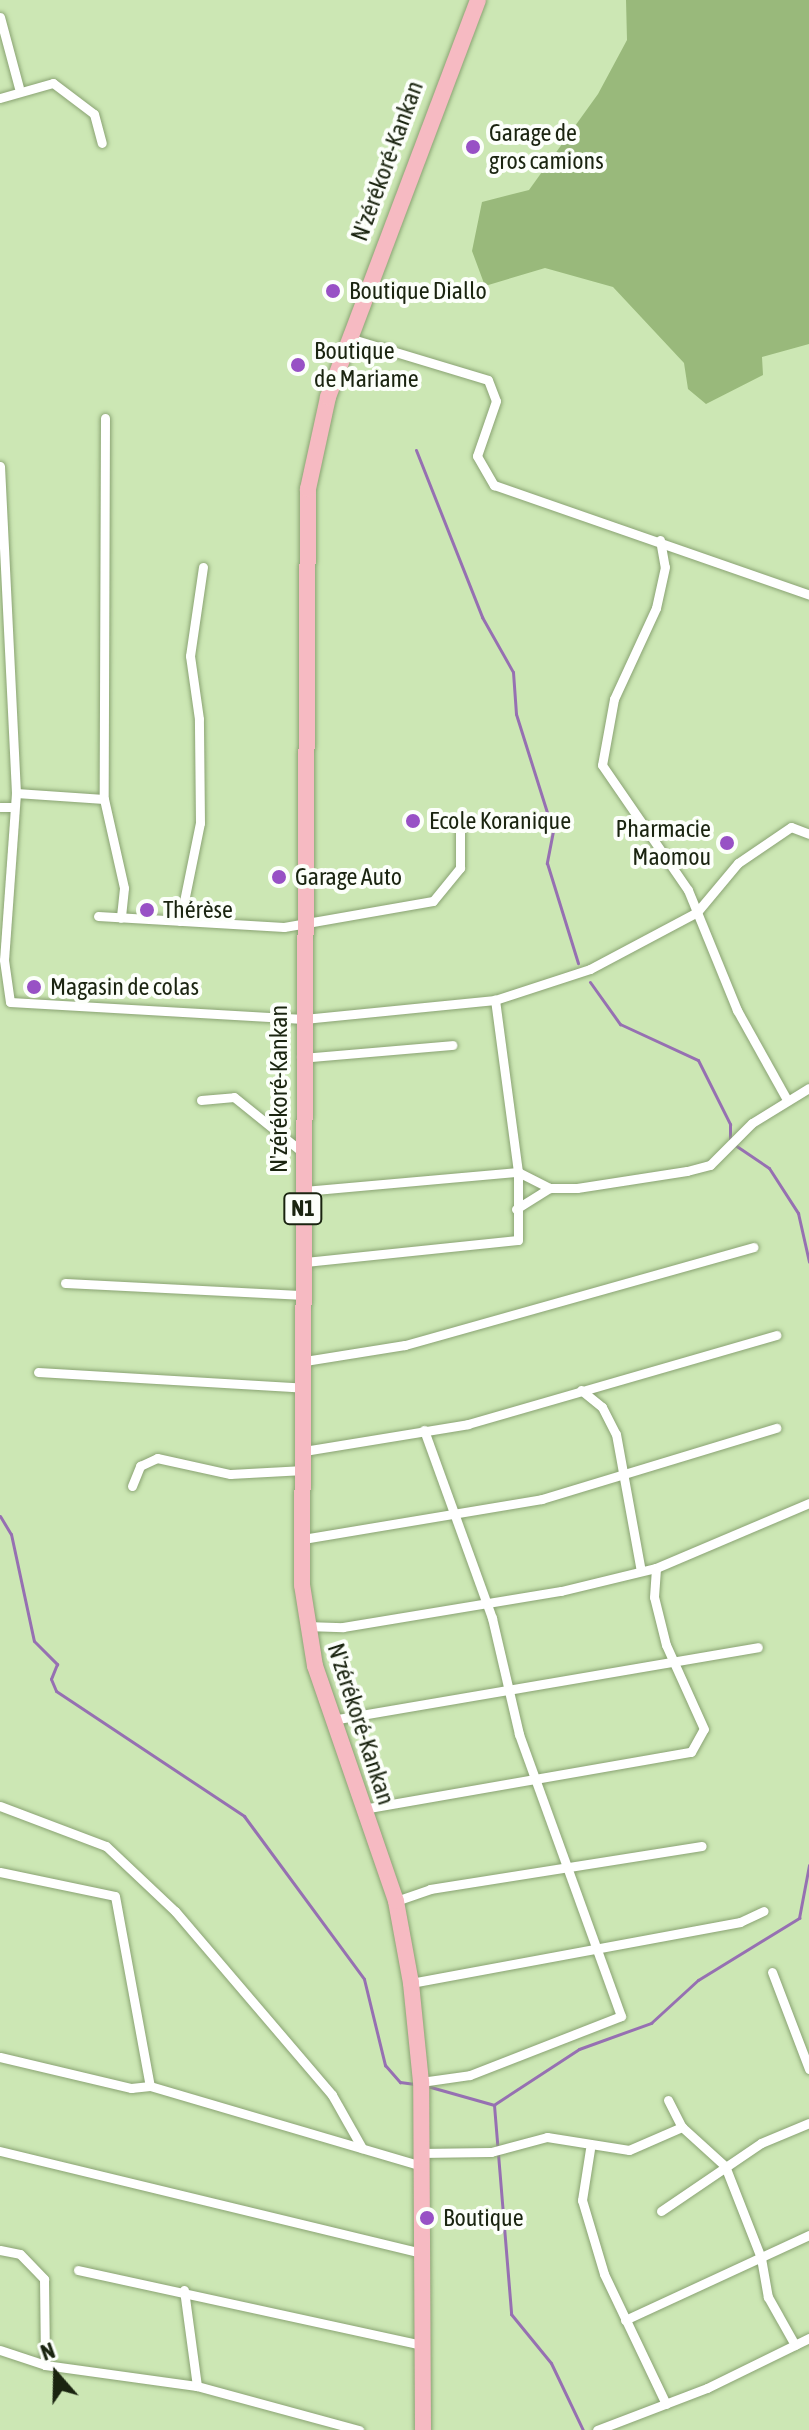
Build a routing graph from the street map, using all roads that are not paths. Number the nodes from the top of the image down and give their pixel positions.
1 (478, 0) edge
2 (0, 17) edge
3 (19, 88) junction
4 (0, 98) edge
5 (102, 143) dead end
6 (349, 338) junction
7 (105, 418) dead end
8 (0, 466) edge
9 (660, 540) junction
10 (203, 567) dead end
11 (809, 595) edge
12 (16, 793) junction
13 (104, 799) junction
14 (0, 807) edge
15 (14, 807) junction
16 (460, 823) dead end
17 (809, 834) edge
18 (697, 912) junction
19 (98, 916) dead end
20 (121, 918) junction
21 (180, 921) junction
22 (303, 926) junction
23 (495, 1000) junction
24 (5, 1002) edge
25 (304, 1019) junction
26 (452, 1045) dead end
27 (301, 1058) junction
28 (809, 1088) edge
29 (201, 1100) dead end
30 (787, 1100) junction
31 (301, 1151) junction
32 (518, 1172) junction
33 (550, 1188) junction
34 (303, 1191) junction
35 (516, 1209) junction
36 (753, 1247) dead end
37 (305, 1262) junction
38 (65, 1283) dead end
39 (306, 1295) junction
40 (776, 1335) dead end
41 (305, 1361) junction
42 (38, 1372) dead end
43 (305, 1388) junction
44 (581, 1390) junction
45 (776, 1428) dead end
46 (424, 1430) junction
47 (304, 1451) junction
48 (304, 1470) junction
49 (621, 1472) junction
50 (132, 1486) dead end
51 (809, 1503) edge
52 (457, 1517) junction
53 (303, 1539) junction
54 (656, 1568) junction
55 (641, 1571) junction
56 (487, 1604) junction
57 (306, 1626) junction
58 (758, 1647) dead end
59 (674, 1663) junction
60 (504, 1688) junction
61 (331, 1720) junction
62 (538, 1781) junction
63 (0, 1806) edge
64 (363, 1809) junction
65 (702, 1846) dead end
66 (566, 1864) junction
67 (0, 1872) edge
68 (396, 1901) junction
69 (764, 1911) dead end
70 (599, 1949) junction
71 (772, 1972) dead end
72 (411, 1983) junction
73 (0, 2057) edge
74 (809, 2069) edge
75 (421, 2082) junction
76 (150, 2086) junction
77 (668, 2100) dead end
78 (809, 2123) edge
79 (682, 2127) junction
80 (362, 2148) junction
81 (590, 2149) junction
82 (0, 2151) edge
83 (419, 2159) junction
84 (725, 2166) junction
85 (661, 2211) dead end
86 (809, 2235) edge
87 (0, 2250) edge
88 (417, 2252) junction
89 (761, 2258) junction
90 (78, 2270) dead end
91 (184, 2290) junction
92 (625, 2320) junction
93 (809, 2338) edge
94 (417, 2344) junction
95 (795, 2345) junction
96 (0, 2350) edge
97 (45, 2365) junction
98 (197, 2386) junction
99 (666, 2404) junction
100 (359, 2430) edge
101 (423, 2430) edge
102 (597, 2430) edge

1 - 6 highway, N'zérékoré-Kankan / N1
2 - 3 street
3 - 4 street
3 - 5 street
6 - 9 street
6 - 22 highway, N'zérékoré-Kankan / N1
7 - 13 street
8 - 12 street
9 - 11 street
9 - 18 street
10 - 21 street
12 - 13 street
12 - 15 street
13 - 20 street
14 - 15 street
15 - 24 street
16 - 22 street
17 - 18 street
18 - 23 street
18 - 30 street
19 - 20 street
20 - 21 street
21 - 22 street
22 - 25 highway, N'zérékoré-Kankan / N1
23 - 25 street
23 - 32 street
24 - 25 street
25 - 27 highway, N'zérékoré-Kankan / N1
26 - 27 street
27 - 31 highway, N'zérékoré-Kankan / N1
28 - 30 street
29 - 31 street
30 - 33 street
31 - 34 highway, N'zérékoré-Kankan / N1
32 - 33 street
32 - 34 street
32 - 35 street
33 - 35 street
34 - 37 highway, N'zérékoré-Kankan / N1
35 - 37 street
36 - 41 street
37 - 39 highway, N'zérékoré-Kankan / N1
38 - 39 street
39 - 41 highway, N'zérékoré-Kankan / N1
40 - 44 street
41 - 43 highway, N'zérékoré-Kankan / N1
42 - 43 street
43 - 47 highway, N'zérékoré-Kankan / N1
44 - 46 street
44 - 49 street
45 - 49 street
46 - 47 street
46 - 52 street
47 - 48 highway, N'zérékoré-Kankan / N1
48 - 50 street
48 - 53 highway, N'zérékoré-Kankan / N1
49 - 52 street
49 - 55 street
51 - 54 street
52 - 53 street
52 - 56 street
53 - 57 highway, N'zérékoré-Kankan / N1
54 - 55 street
54 - 59 street
55 - 56 street
56 - 57 street
56 - 60 street
57 - 61 highway, N'zérékoré-Kankan / N1
58 - 59 street
59 - 60 street
59 - 62 street
60 - 61 street
60 - 62 street
61 - 64 highway, N'zérékoré-Kankan / N1
62 - 64 street
62 - 66 street
63 - 80 street
64 - 68 highway, N'zérékoré-Kankan / N1
65 - 66 street
66 - 68 street
66 - 70 street
67 - 76 street
68 - 72 highway, N'zérékoré-Kankan / N1
69 - 70 street
70 - 72 street
70 - 75 street
71 - 74 street
72 - 75 highway, N'zérékoré-Kankan / N1
73 - 76 street
75 - 83 highway, N'zérékoré-Kankan / N1
76 - 80 street
77 - 79 street
78 - 84 street
79 - 81 street
79 - 84 street
80 - 83 street
81 - 83 street
81 - 92 street
82 - 88 street
83 - 88 highway, N'zérékoré-Kankan / N1
84 - 85 street
84 - 89 street
86 - 89 street
87 - 97 street
88 - 94 highway, N'zérékoré-Kankan / N1
89 - 92 street
89 - 95 street
90 - 91 street
91 - 94 street
91 - 98 street
92 - 99 street
93 - 95 street
94 - 101 highway, N'zérékoré-Kankan / N1
95 - 99 street
96 - 97 street
97 - 98 street
98 - 100 street
99 - 102 street

